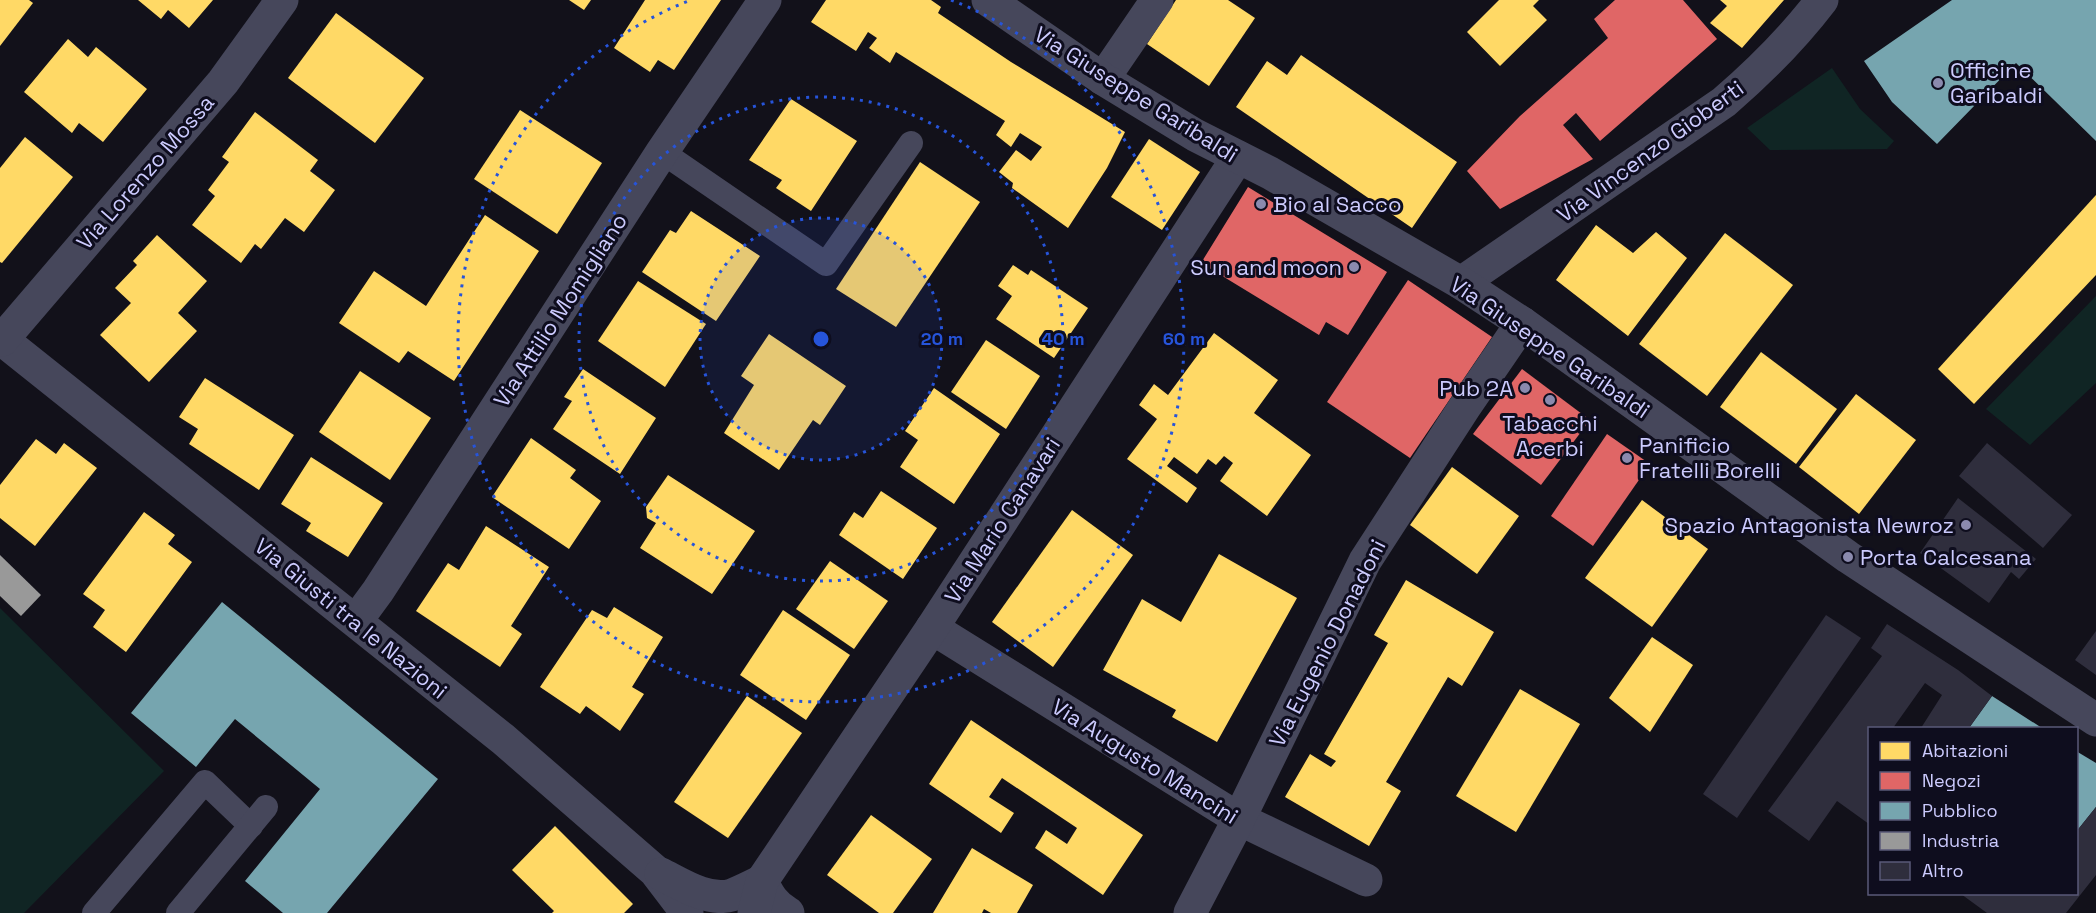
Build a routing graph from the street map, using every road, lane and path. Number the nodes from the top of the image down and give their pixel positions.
1 (282, 0) edge
2 (765, 0) edge
3 (988, 0) edge
4 (1157, 0) edge
5 (1822, 0) edge
6 (1103, 79) junction
7 (911, 143) dead end
8 (662, 152) junction
9 (1238, 157) junction
10 (1461, 283) junction
11 (1522, 322) junction
12 (1, 339) edge
13 (356, 621) junction
14 (932, 628) junction
15 (2096, 720) edge
16 (266, 807) dead end
17 (1239, 819) junction
18 (251, 826) junction
19 (655, 871) junction
20 (1366, 880) dead end
21 (762, 881) junction
22 (94, 913) edge
23 (178, 913) edge
24 (687, 913) edge
25 (754, 913) edge
26 (788, 913) edge
27 (1190, 913) edge

1 - 12 street, Via Lorenzo Mossa
2 - 8 street, Via Attilio Momigliano
3 - 6 street, Via Giuseppe Garibaldi
4 - 6 street
5 - 10 street, Via Vincenzo Gioberti
6 - 9 street, Via Giuseppe Garibaldi
7 - 8 lane
8 - 13 street, Via Attilio Momigliano
9 - 10 street, Via Giuseppe Garibaldi
9 - 14 street, Via Mario Canavari
10 - 11 street, Via Giuseppe Garibaldi
11 - 15 street, Via Giuseppe Garibaldi
11 - 17 street, Via Eugenio Donadoni
12 - 13 street, Via Giusti tra le Nazioni
13 - 19 street, Via Giusti tra le Nazioni
14 - 17 street, Via Augusto Mancini
14 - 21 street, Via Mario Canavari
16 - 18 lane
17 - 20 street, Via Augusto Mancini
17 - 27 street, Via Eugenio Donadoni
18 - 22 lane
18 - 23 lane
19 - 21 street
19 - 24 street, Via Giusti tra le Nazioni
21 - 25 street, Via Mario Canavari
21 - 26 street

